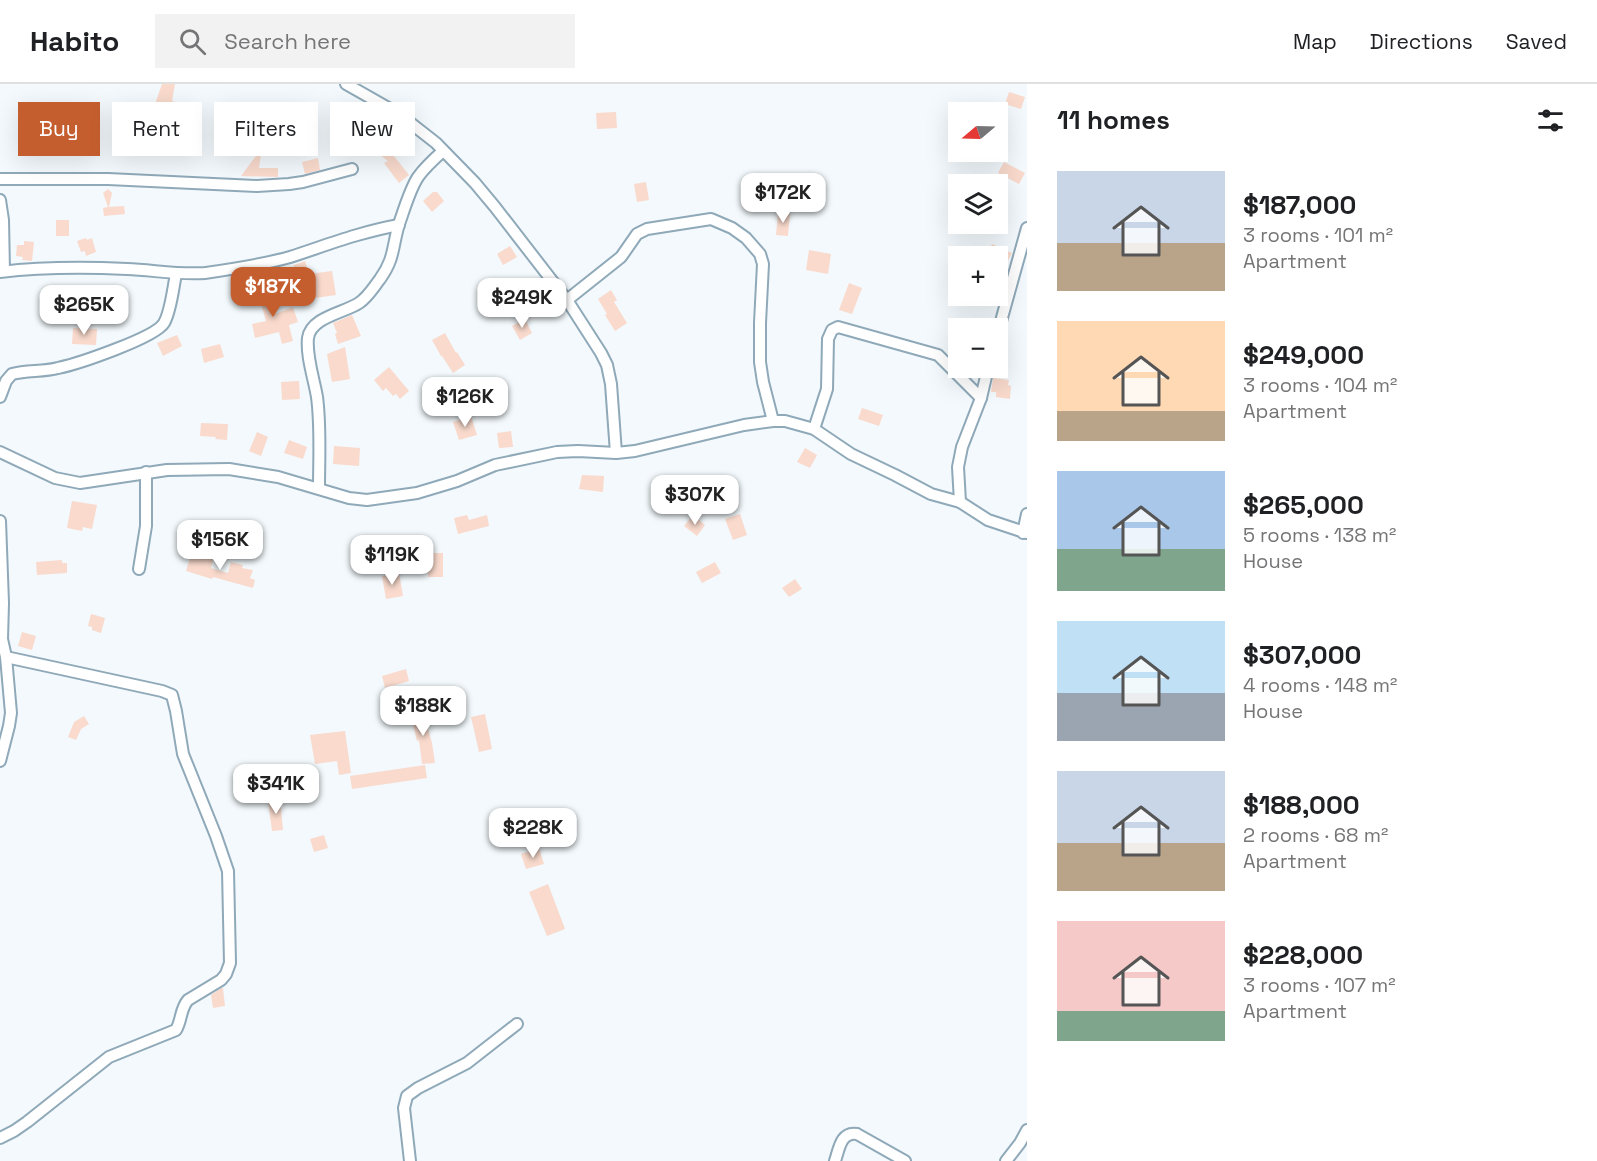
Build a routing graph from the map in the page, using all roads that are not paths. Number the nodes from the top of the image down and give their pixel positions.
1 (346, 84) edge
2 (443, 151) junction
3 (352, 169) dead end
4 (0, 179) edge
5 (0, 200) edge
6 (399, 225) junction
7 (1027, 228) edge
8 (2, 271) edge
9 (176, 274) junction
10 (567, 300) junction
11 (1002, 318) edge
12 (986, 378) edge
13 (0, 397) edge
14 (981, 398) junction
15 (773, 421) junction
16 (814, 429) junction
17 (0, 452) edge
18 (616, 453) junction
19 (146, 472) junction
20 (319, 488) junction
21 (960, 502) junction
22 (1027, 514) edge
23 (0, 521) edge
24 (1025, 533) edge
25 (140, 569) dead end
26 (6, 657) junction
27 (0, 761) edge
28 (517, 1024) dead end
29 (1027, 1130) edge
30 (0, 1138) edge
31 (1024, 1144) edge
32 (410, 1161) edge
33 (835, 1161) edge
34 (905, 1161) edge
35 (1006, 1161) edge

1 - 2 street
2 - 6 street
2 - 10 street
3 - 4 street
5 - 8 street
6 - 9 street
6 - 20 street
7 - 11 street
8 - 9 street
9 - 13 street
10 - 15 street
10 - 18 street
12 - 14 street
14 - 16 street
14 - 21 street
15 - 16 street
15 - 18 street
16 - 21 street
17 - 19 street
18 - 20 street
19 - 20 street
19 - 25 street
21 - 24 street
22 - 24 street
23 - 26 street
26 - 27 street
26 - 30 street
28 - 32 street
29 - 31 street
31 - 35 street
33 - 34 street

